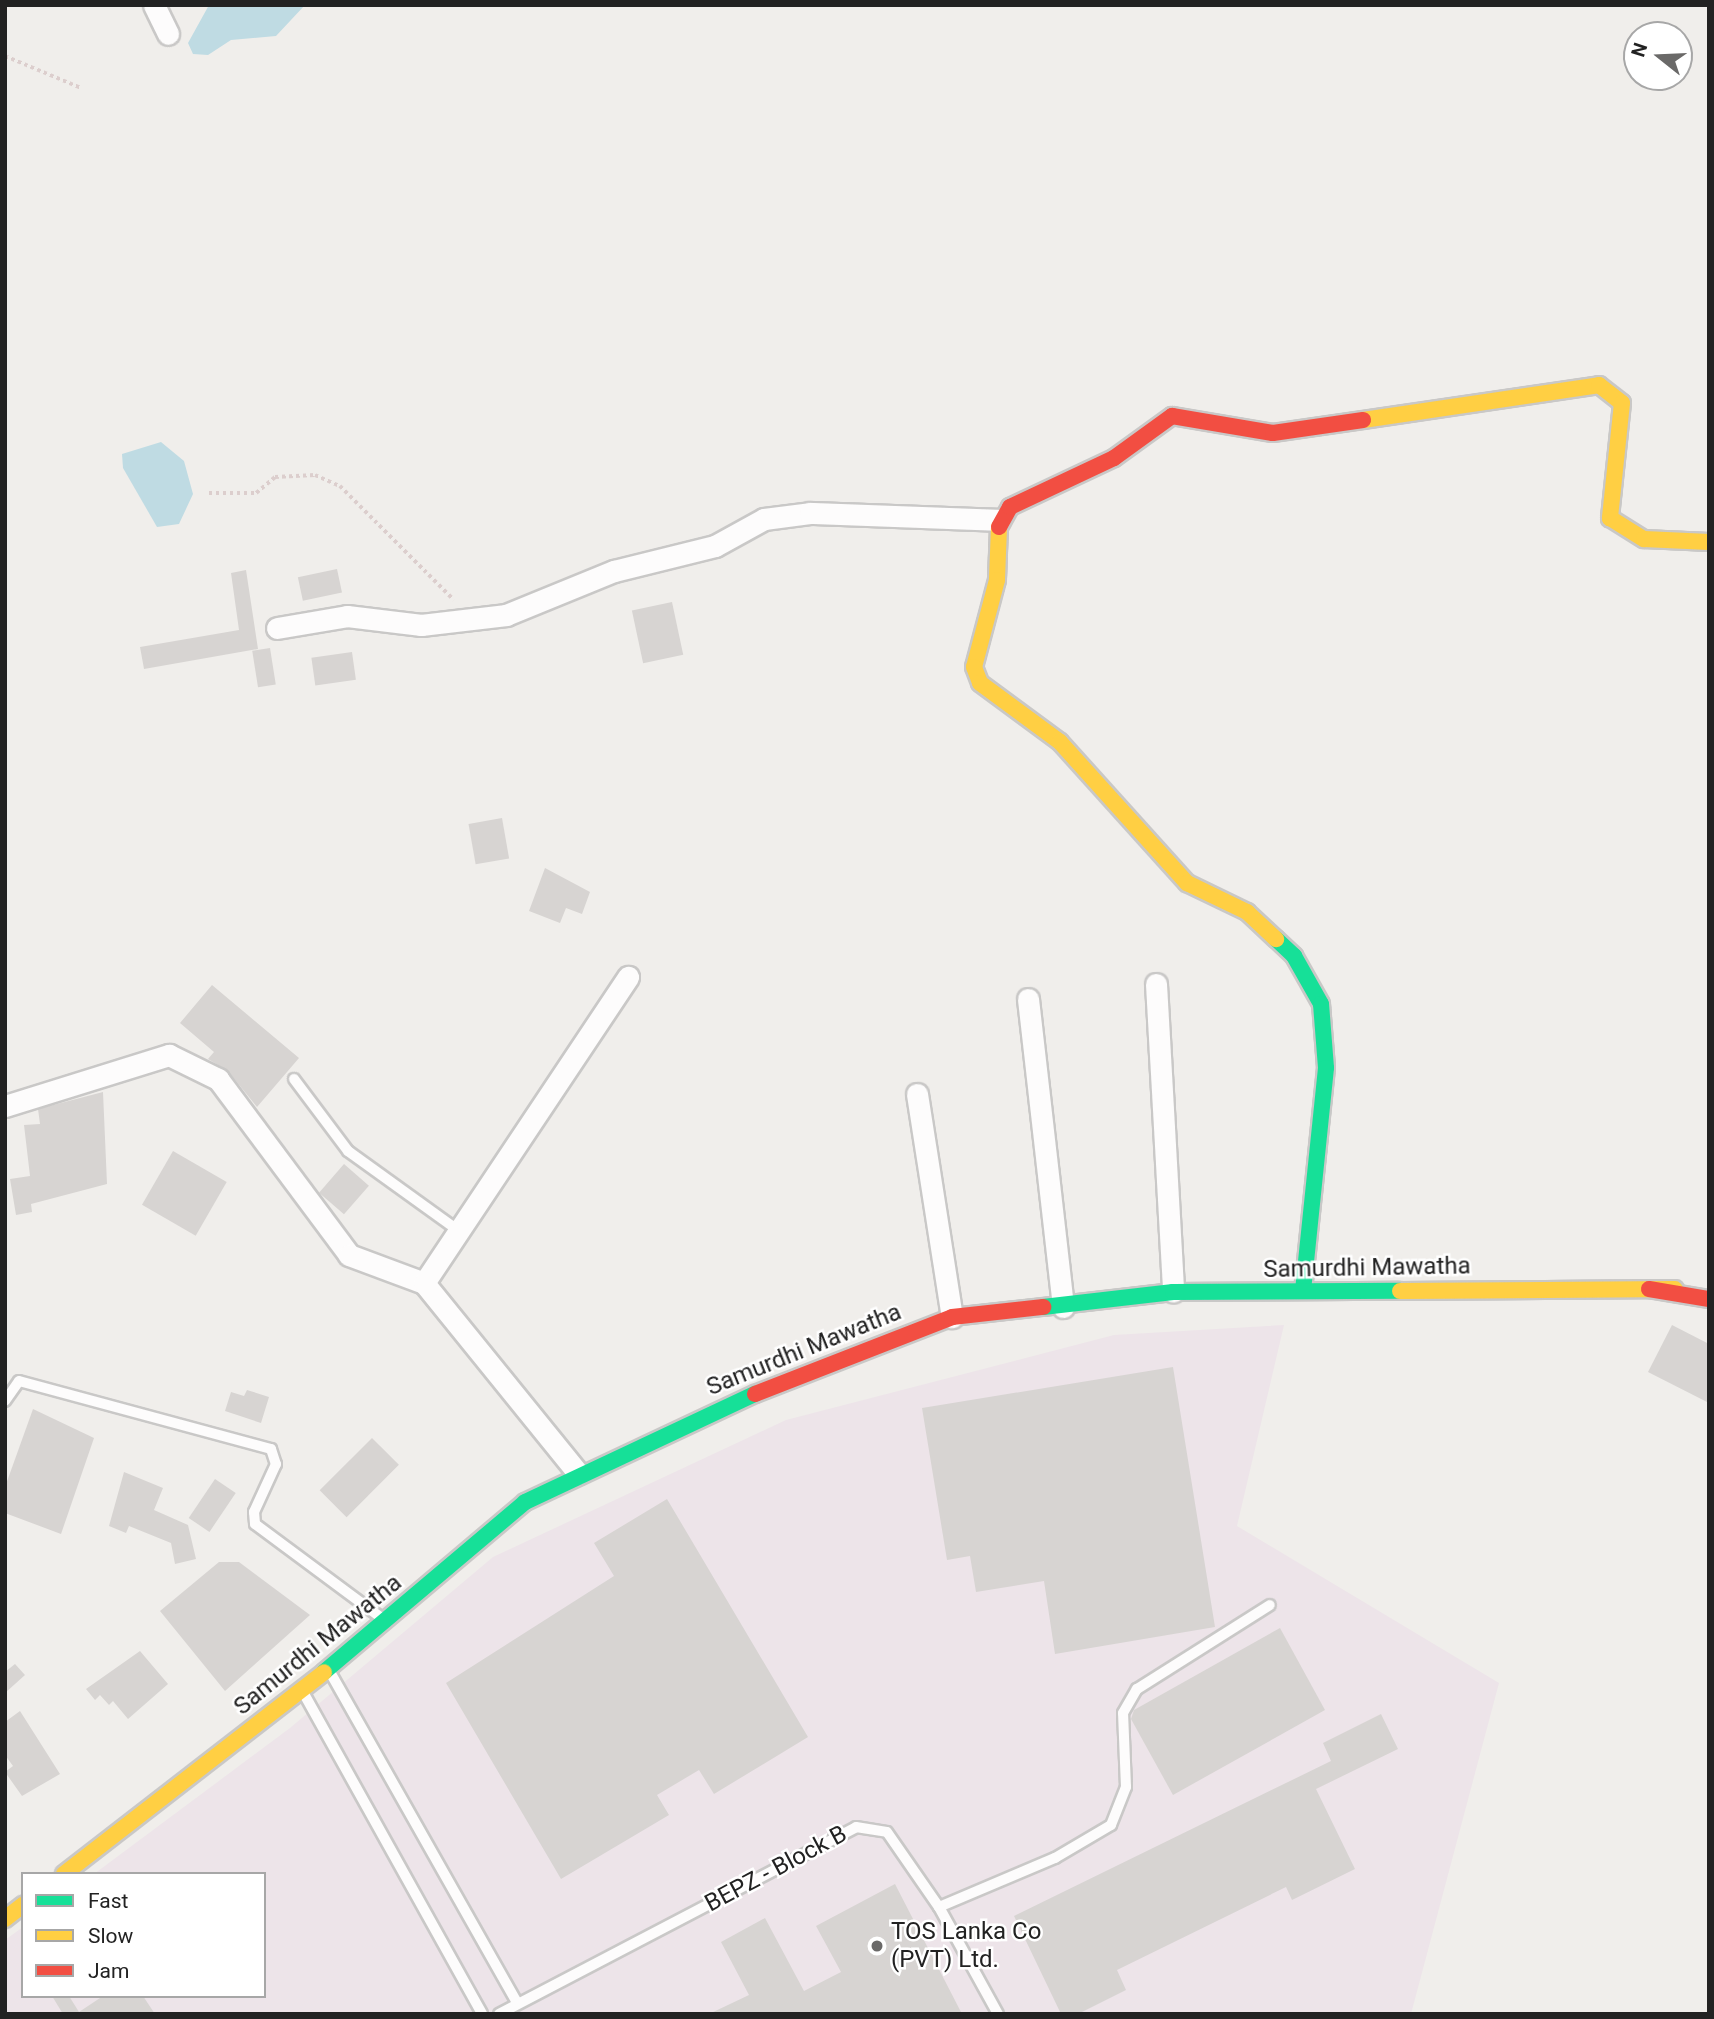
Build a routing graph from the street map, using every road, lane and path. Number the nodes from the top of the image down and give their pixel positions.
1 (154, 5) edge
2 (168, 34) dead end
3 (5, 56) edge
4 (81, 88) dead end
5 (209, 493) dead end
6 (999, 520) junction
7 (1709, 542) edge
8 (467, 604) dead end
9 (277, 628) dead end
10 (628, 977) dead end
11 (1156, 985) dead end
12 (1028, 999) dead end
13 (295, 1079) dead end
14 (917, 1094) dead end
15 (5, 1106) edge
16 (459, 1231) junction
17 (424, 1283) junction
18 (1649, 1289) junction
19 (1709, 1289) edge
20 (1303, 1291) junction
21 (1173, 1292) junction
22 (1709, 1299) edge
23 (1063, 1307) junction
24 (953, 1317) junction
25 (5, 1401) edge
26 (578, 1473) junction
27 (1270, 1605) dead end
28 (385, 1621) junction
29 (328, 1669) junction
30 (301, 1690) junction
31 (67, 1872) edge
32 (21, 1907) edge
33 (939, 1907) junction
34 (5, 1919) edge
35 (517, 2003) junction
36 (482, 2014) edge
37 (499, 2014) edge
38 (998, 2014) edge

1 - 2 street
3 - 4 path
5 - 8 path
6 - 7 main road
6 - 9 street
6 - 20 main road
10 - 16 street
11 - 21 street
12 - 23 street
13 - 16 lane
14 - 24 street
15 - 17 street
16 - 17 street
17 - 26 street
18 - 19 main road, Samurdhi Mawatha
18 - 20 main road, Samurdhi Mawatha
18 - 22 main road
20 - 21 main road, Samurdhi Mawatha
21 - 23 main road, Samurdhi Mawatha
23 - 24 main road, Samurdhi Mawatha
24 - 26 main road, Samurdhi Mawatha
25 - 28 lane
26 - 28 main road, Samurdhi Mawatha
27 - 33 lane
28 - 29 main road, Samurdhi Mawatha
29 - 30 main road, Samurdhi Mawatha
29 - 35 lane
30 - 31 main road, Samurdhi Mawatha
30 - 36 lane
32 - 34 main road
33 - 35 lane, BEPZ - Block B
33 - 38 lane, BEPZ - Block B
35 - 37 lane, BEPZ - Block B

